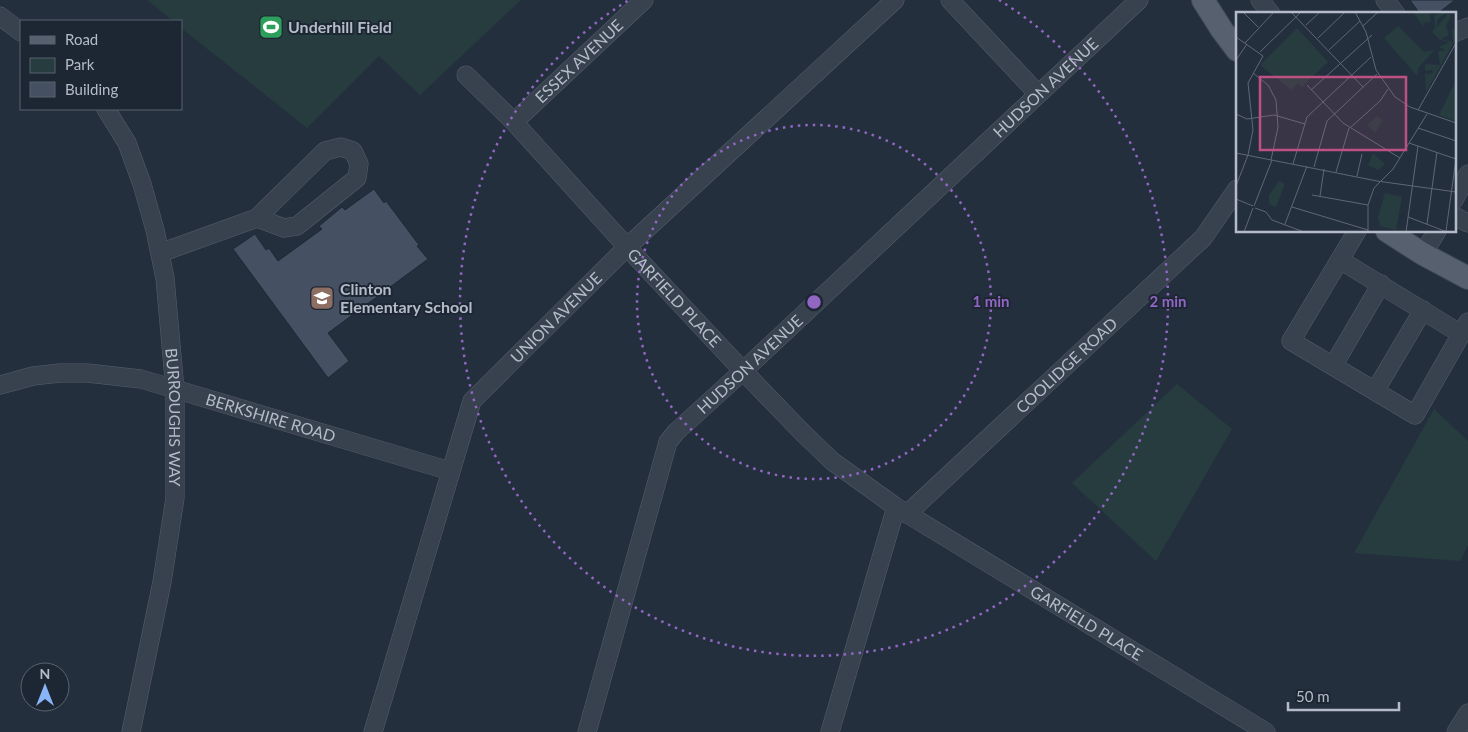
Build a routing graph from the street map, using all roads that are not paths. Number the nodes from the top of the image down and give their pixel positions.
1 (644, 0) edge
2 (895, 0) edge
3 (950, 0) edge
4 (1139, 0) edge
5 (1203, 0) edge
6 (1260, 0) edge
7 (1385, 0) edge
8 (1269, 12) edge
9 (1394, 12) edge
10 (0, 16) edge
11 (1468, 27) edge
12 (20, 31) edge
13 (1456, 32) edge
14 (1236, 49) edge
15 (466, 75) dead end
16 (1038, 94) junction
17 (107, 110) edge
18 (514, 122) junction
19 (1468, 174) edge
20 (1236, 190) edge
21 (1456, 196) edge
22 (1456, 217) edge
23 (257, 218) junction
24 (1468, 223) edge
25 (1356, 232) edge
26 (1389, 232) edge
27 (1436, 232) edge
28 (627, 247) junction
29 (160, 253) junction
30 (1423, 254) junction
31 (1340, 260) junction
32 (1468, 278) edge
33 (1381, 284) junction
34 (1423, 310) junction
35 (1465, 328) edge
36 (1333, 366) junction
37 (743, 371) junction
38 (0, 385) edge
39 (175, 390) junction
40 (1375, 392) junction
41 (450, 471) junction
42 (901, 510) junction
43 (1468, 713) edge
44 (131, 732) edge
45 (373, 732) edge
46 (587, 732) edge
47 (830, 732) edge
48 (1266, 732) edge
49 (1456, 732) edge

1 - 18 street, ESSEX AVENUE
2 - 28 street, UNION AVENUE
3 - 16 street
4 - 16 street, HUDSON AVENUE
5 - 14 main road
6 - 8 street
7 - 9 street
10 - 12 street
11 - 13 street
15 - 18 street, GARFIELD PLACE
16 - 37 street, HUDSON AVENUE
17 - 29 street, BURROUGHS WAY
18 - 28 street, GARFIELD PLACE
19 - 21 street
20 - 42 street, COOLIDGE ROAD
22 - 24 street
23 - 23 street
23 - 29 street
25 - 31 street
26 - 30 main road
27 - 30 street
28 - 37 street, GARFIELD PLACE
28 - 41 street, UNION AVENUE
29 - 39 street, BURROUGHS WAY
30 - 32 main road
31 - 33 street
31 - 36 street
33 - 34 street
33 - 36 street
34 - 35 street
34 - 40 street
35 - 40 street
36 - 40 street
37 - 42 street, GARFIELD PLACE
37 - 46 street, HUDSON AVENUE
38 - 39 street, BERKSHIRE ROAD
39 - 41 street, BERKSHIRE ROAD
39 - 44 street, BURROUGHS WAY
41 - 45 street, UNION AVENUE
42 - 47 street
42 - 48 street, GARFIELD PLACE
43 - 49 street

